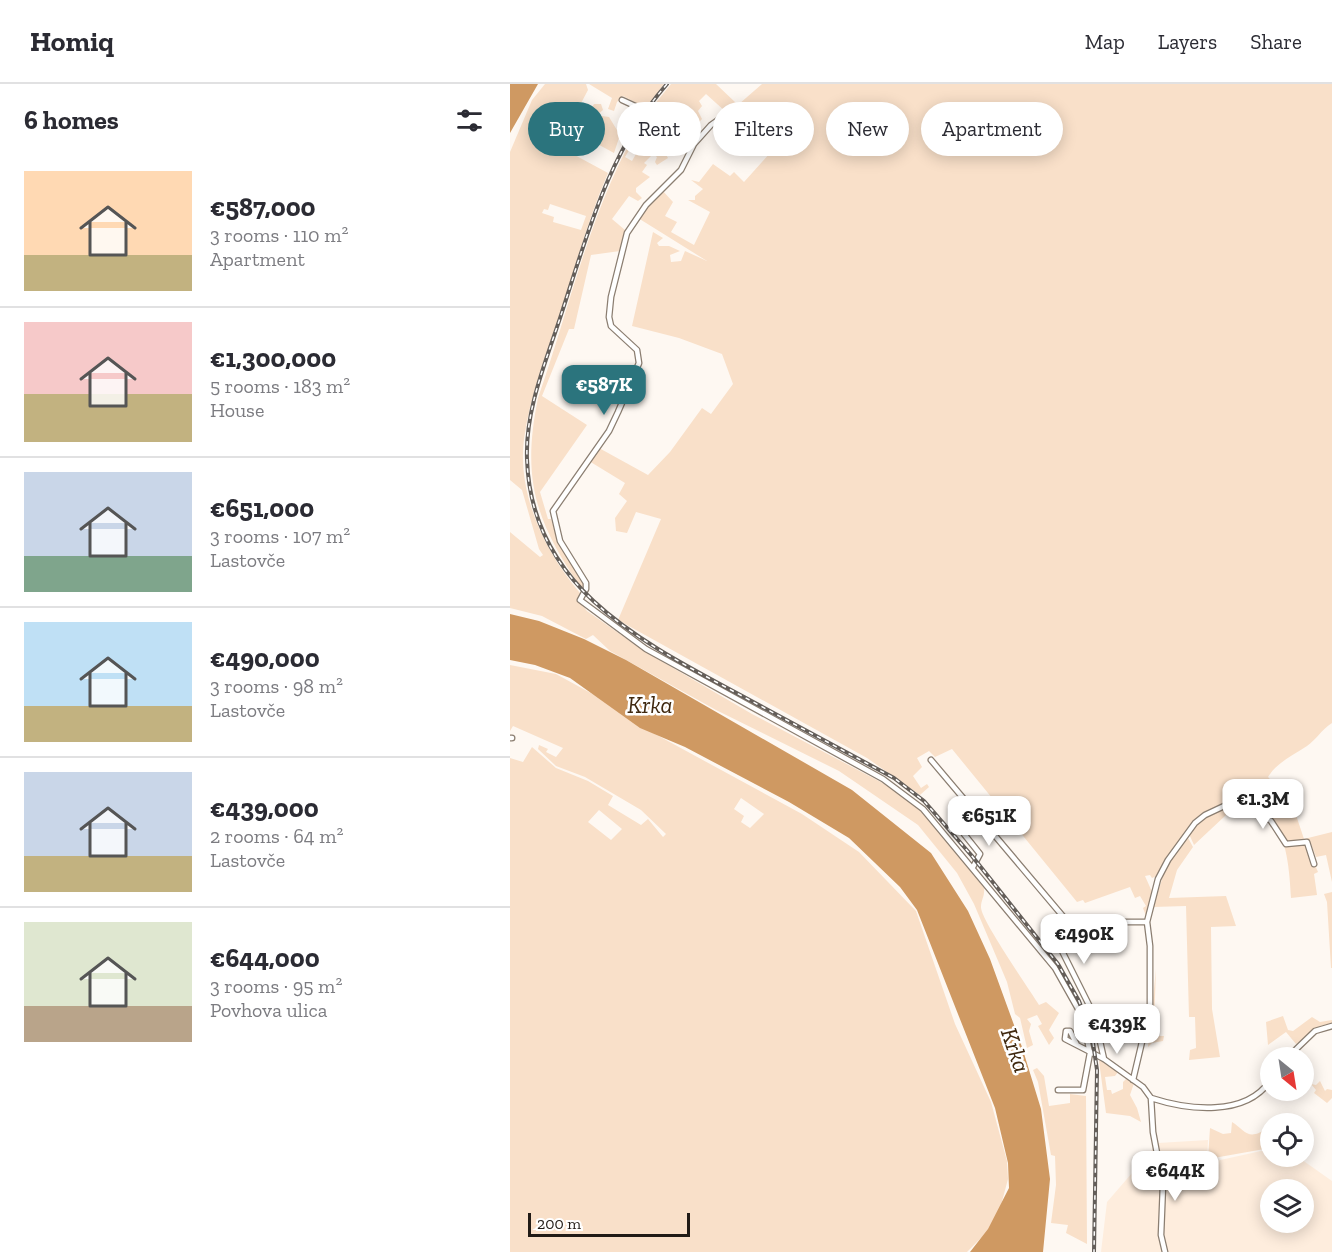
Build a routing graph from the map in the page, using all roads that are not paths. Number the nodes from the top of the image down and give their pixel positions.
1 (622, 100) dead end
2 (626, 102) edge
3 (713, 124) edge
4 (701, 136) edge
5 (688, 156) edge
6 (931, 760) dead end
7 (979, 818) junction
8 (1314, 864) dead end
9 (973, 867) junction
10 (1147, 922) junction
11 (1072, 927) junction
12 (1332, 1026) edge
13 (1077, 1045) dead end
14 (1298, 1047) edge
15 (1090, 1053) junction
16 (1104, 1059) junction
17 (1133, 1080) junction
18 (1058, 1090) dead end
19 (1260, 1092) edge
20 (1151, 1098) junction
21 (1166, 1252) edge

1 - 2 street
3 - 4 street
5 - 9 street
6 - 7 street
7 - 9 street
7 - 11 street
8 - 10 street
9 - 15 street
10 - 11 street
10 - 17 street
11 - 16 street
12 - 14 street
13 - 15 street
15 - 16 street
15 - 18 street
16 - 17 street
17 - 20 street
19 - 20 street
20 - 21 street

